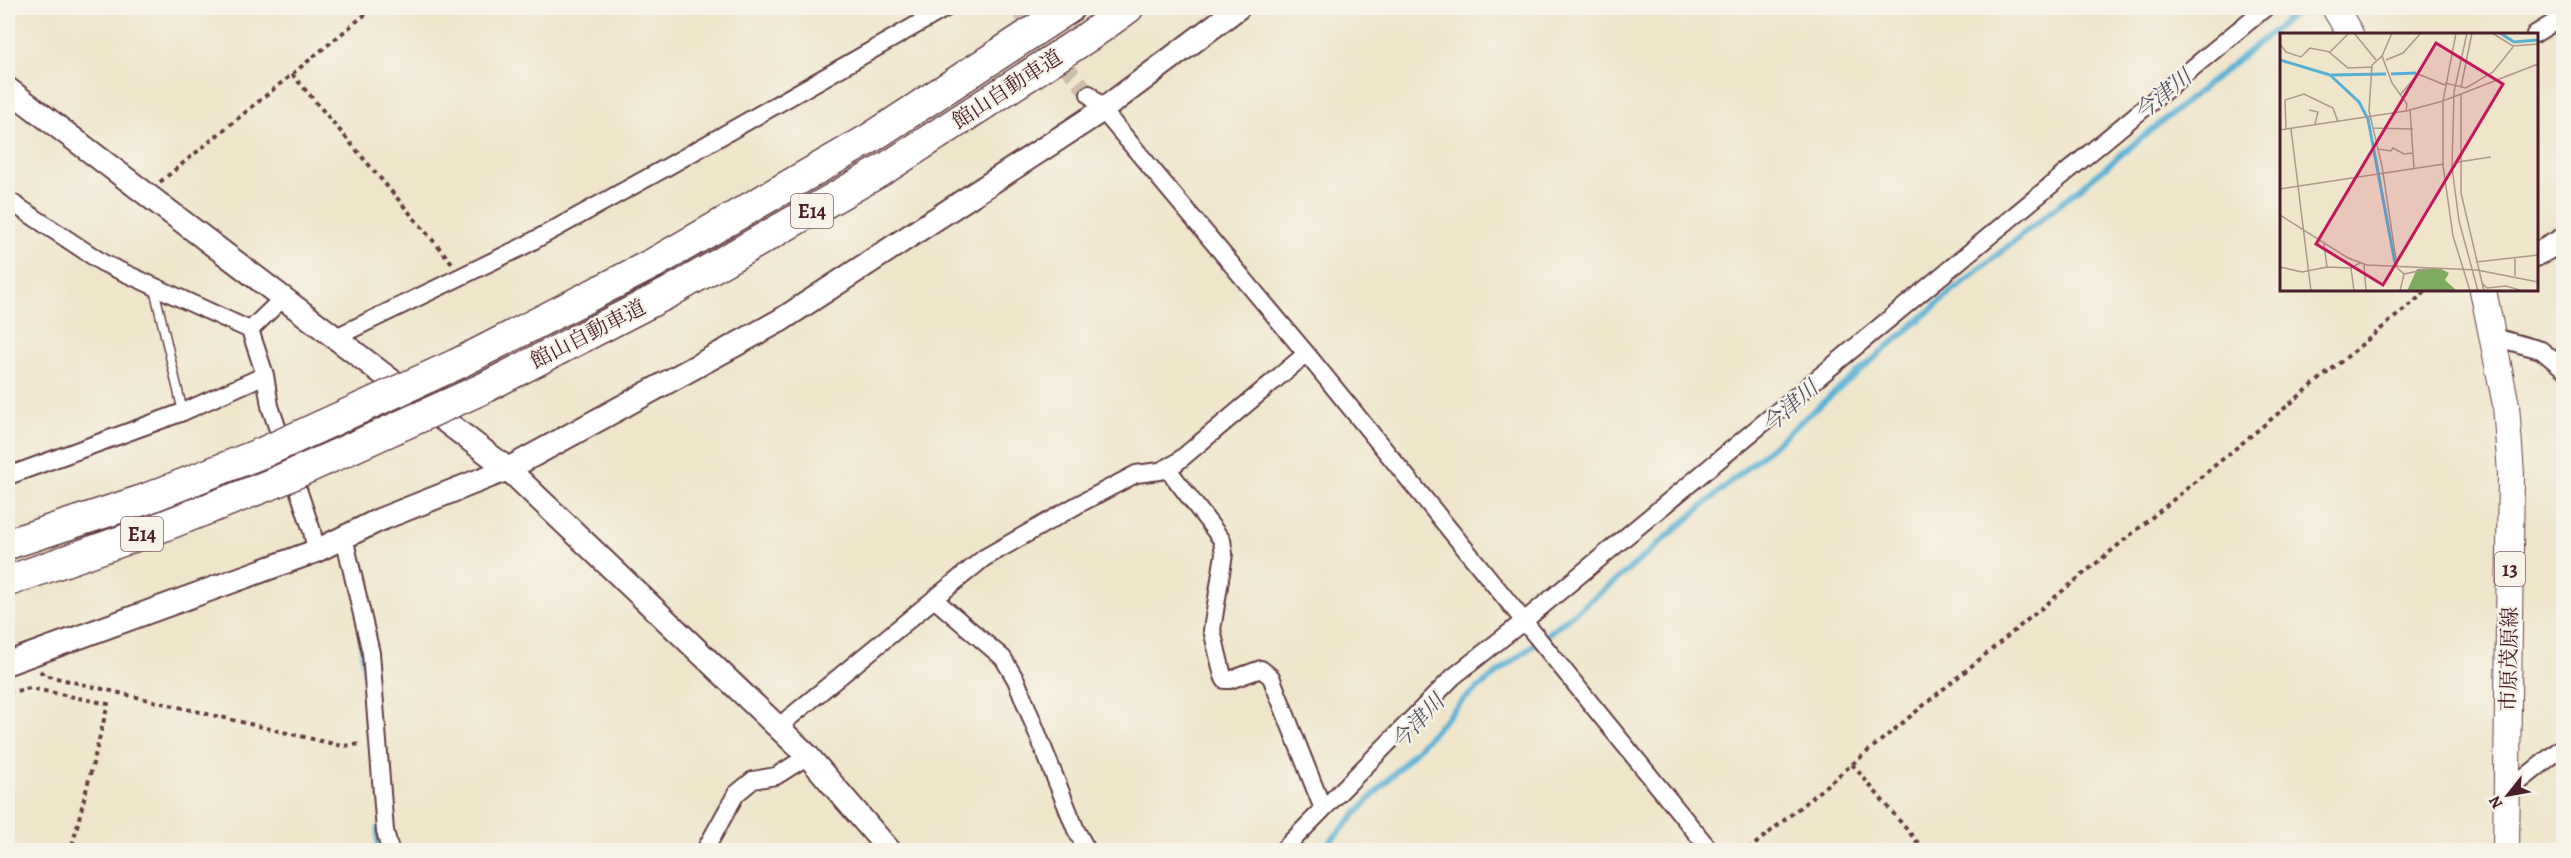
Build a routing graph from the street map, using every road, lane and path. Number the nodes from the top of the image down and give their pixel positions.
1 (373, 8) edge
2 (946, 8) edge
3 (1069, 8) edge
4 (1128, 8) edge
5 (1238, 8) edge
6 (2265, 8) edge
7 (2335, 8) edge
8 (2553, 23) dead end
9 (2349, 33) edge
10 (2537, 33) edge
11 (292, 74) junction
12 (8, 89) edge
13 (1095, 103) junction
14 (145, 194) junction
15 (8, 200) edge
16 (2564, 239) edge
17 (2538, 254) edge
18 (463, 275) junction
19 (154, 287) junction
20 (2427, 291) edge
21 (2483, 291) edge
22 (282, 299) junction
23 (250, 330) junction
24 (2494, 337) junction
25 (334, 338) junction
26 (1306, 354) junction
27 (2564, 369) edge
28 (265, 375) junction
29 (183, 412) junction
30 (1167, 468) junction
31 (508, 469) junction
32 (8, 476) edge
33 (344, 537) junction
34 (8, 544) edge
35 (316, 551) junction
36 (8, 581) edge
37 (934, 599) junction
38 (1524, 621) junction
39 (16, 661) edge
40 (8, 693) edge
41 (778, 727) junction
42 (378, 743) junction
43 (2564, 746) edge
44 (808, 756) junction
45 (1852, 764) junction
46 (2508, 791) junction
47 (1323, 809) junction
48 (71, 850) edge
49 (390, 850) edge
50 (705, 850) edge
51 (889, 850) edge
52 (1087, 850) edge
53 (1283, 850) edge
54 (1710, 850) edge
55 (1748, 850) edge
56 (1924, 850) edge
57 (2506, 850) edge

1 - 11 path
2 - 18 street
3 - 34 highway, 館山自動車道 / E14, bridge
4 - 36 highway, 館山自動車道 / E14, bridge
5 - 13 street
6 - 38 street
7 - 9 main road
8 - 10 street
11 - 14 path
11 - 18 path
12 - 14 street
13 - 26 street
13 - 31 street
14 - 22 street
15 - 19 street
16 - 17 street
18 - 25 street
19 - 23 street
19 - 29 lane
20 - 45 path
21 - 24 main road, 市原茂原線 / 13
22 - 23 street
22 - 25 street
23 - 28 street
24 - 27 street
24 - 46 main road, 市原茂原線 / 13
25 - 31 street
26 - 30 street
26 - 38 street
28 - 29 street
28 - 35 street
29 - 32 street
30 - 37 street
30 - 47 street
31 - 33 street
31 - 41 street
33 - 35 street
33 - 42 street
35 - 39 street
37 - 41 street
37 - 52 street
38 - 47 street
38 - 54 street
39 - 42 path
40 - 48 path
41 - 44 street
42 - 49 street
43 - 46 street
44 - 50 street
44 - 51 street
45 - 55 path
45 - 56 path
46 - 57 main road, 市原茂原線 / 13
47 - 53 street

